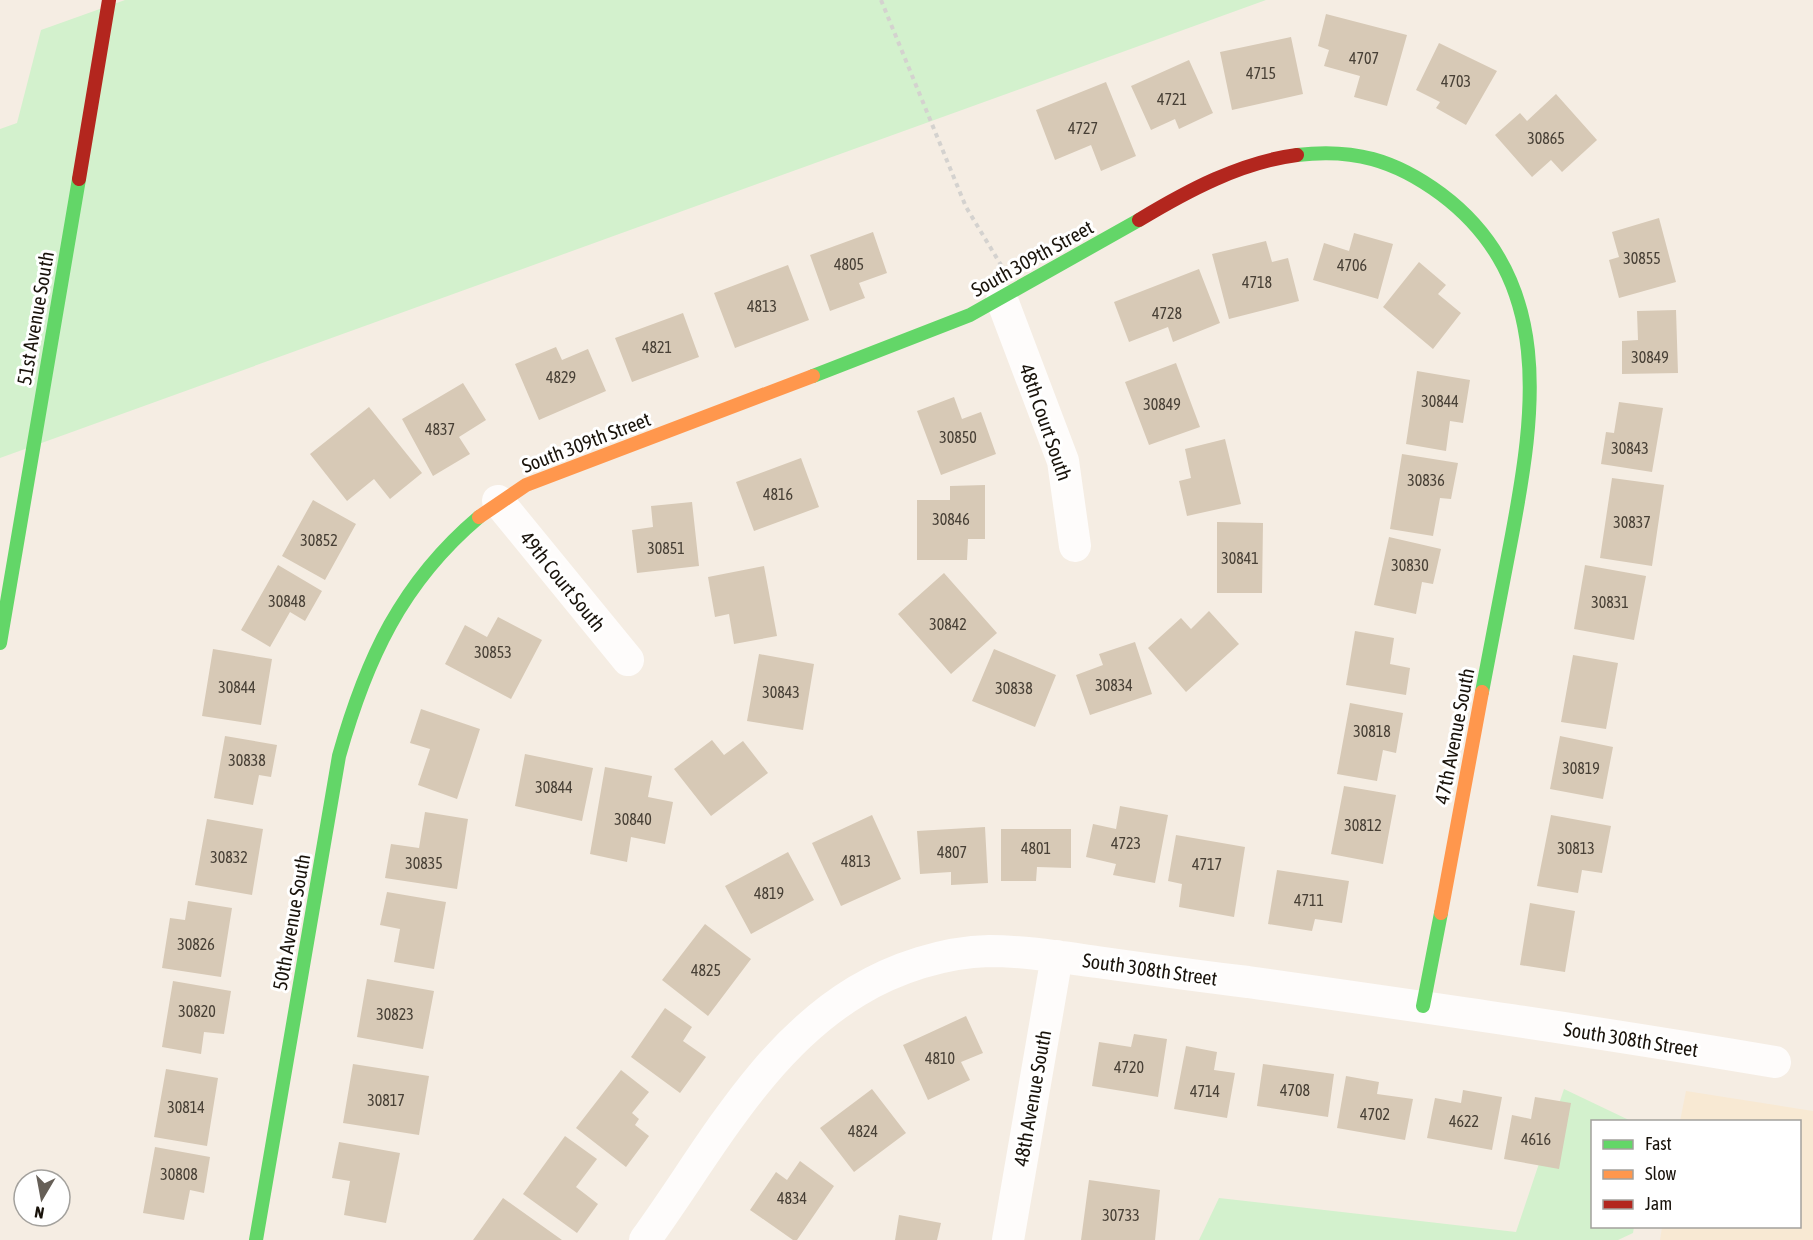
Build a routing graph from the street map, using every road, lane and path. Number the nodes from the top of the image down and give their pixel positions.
1 (109, 0) edge
2 (881, 0) edge
3 (1010, 296) junction
4 (1524, 472) joint
5 (498, 501) junction
6 (1075, 546) dead end
7 (391, 618) joint
8 (0, 643) edge
9 (628, 660) dead end
10 (1057, 956) junction
11 (1423, 1006) junction
12 (1774, 1062) dead end
13 (256, 1240) edge
14 (645, 1240) edge
15 (1008, 1240) edge

1 - 8 street, 51st Avenue South
2 - 3 path
3 - 4 street, South 309th Street
3 - 5 street, South 309th Street
3 - 6 street, 48th Court South
4 - 11 street, 47th Avenue South
5 - 7 street, South 309th Street
5 - 9 street, 49th Court South
7 - 13 street, 50th Avenue South
10 - 11 street, South 308th Street
10 - 14 street, South 308th Street
10 - 15 street, 48th Avenue South
11 - 12 street, South 308th Street

